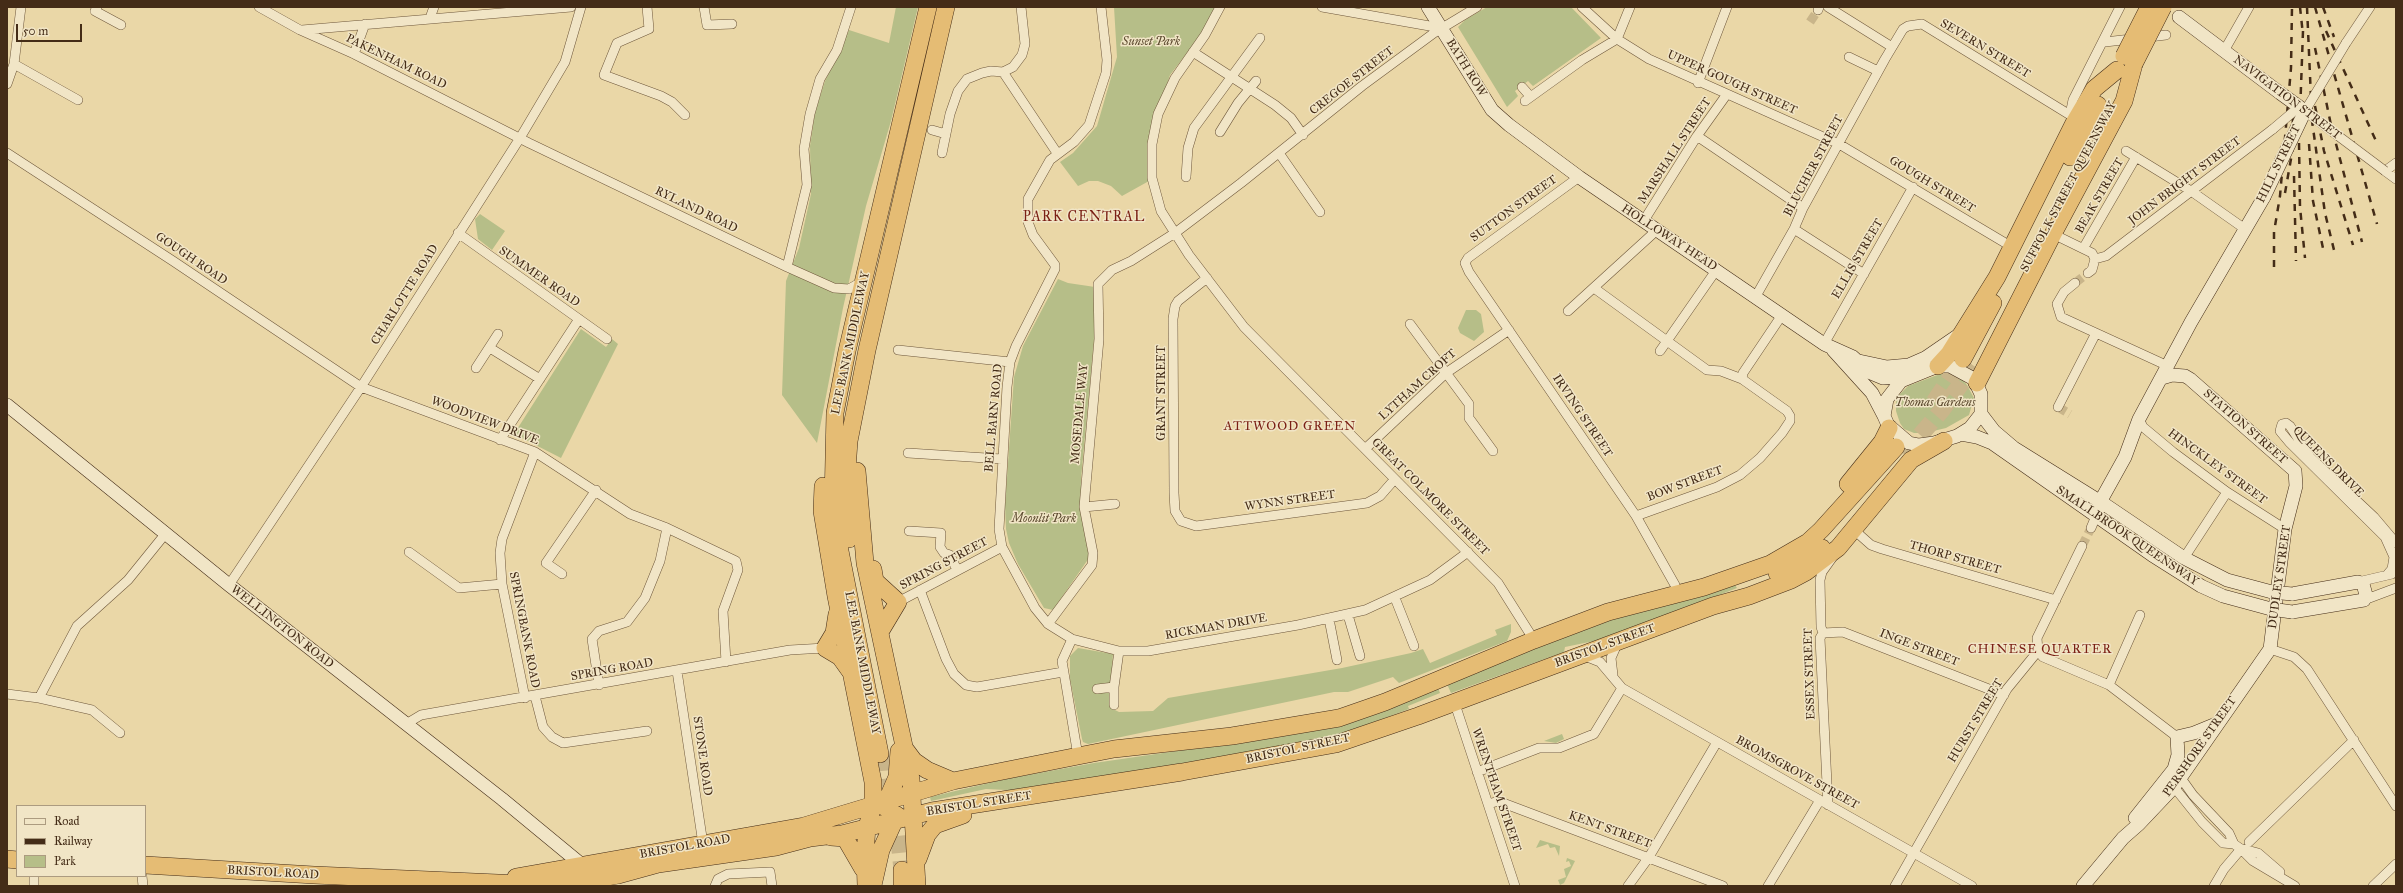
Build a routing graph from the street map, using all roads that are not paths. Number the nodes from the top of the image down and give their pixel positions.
1 (21, 7) edge
2 (97, 7) edge
3 (259, 7) edge
4 (434, 7) edge
5 (571, 7) edge
6 (581, 7) edge
7 (647, 7) edge
8 (704, 7) edge
9 (851, 7) edge
10 (928, 7) edge
11 (946, 7) edge
12 (1021, 7) edge
13 (1101, 7) edge
14 (1220, 7) edge
15 (1322, 7) edge
16 (1428, 7) edge
17 (1477, 7) edge
18 (1582, 7) edge
19 (1630, 7) edge
20 (1727, 7) edge
21 (1828, 7) edge
22 (2120, 7) edge
23 (2149, 7) edge
24 (2163, 7) edge
25 (2249, 7) edge
26 (2370, 7) edge
27 (2179, 17) dead end
28 (430, 18) junction
29 (365, 24) junction
30 (732, 24) dead end
31 (121, 25) dead end
32 (1441, 28) junction
33 (300, 30) junction
34 (2166, 34) dead end
35 (1260, 38) dead end
36 (1617, 39) junction
37 (2104, 42) dead end
38 (1892, 47) junction
39 (2224, 51) junction
40 (1193, 52) junction
41 (354, 54) junction
42 (1849, 57) dead end
43 (2125, 63) junction
44 (14, 64) junction
45 (1878, 71) junction
46 (1003, 72) junction
47 (1231, 78) junction
48 (1256, 81) dead end
49 (1698, 83) junction
50 (7, 84) edge
51 (1522, 87) dead end
52 (1250, 90) junction
53 (1727, 94) junction
54 (78, 100) dead end
55 (2302, 109) junction
56 (685, 115) dead end
57 (2072, 119) junction
58 (1509, 125) joint
59 (932, 130) dead end
60 (1220, 132) dead end
61 (946, 134) junction
62 (1303, 135) junction
63 (1697, 136) junction
64 (520, 138) junction
65 (1839, 144) junction
66 (2119, 146) joint
67 (2096, 152) junction
68 (7, 153) edge
69 (942, 153) dead end
70 (1056, 153) junction
71 (1278, 153) junction
72 (2136, 157) junction
73 (2396, 163) edge
74 (2385, 171) junction
75 (1186, 177) dead end
76 (1579, 177) junction
77 (2396, 179) edge
78 (1913, 187) junction
79 (2191, 191) junction
80 (1803, 208) junction
81 (1320, 212) dead end
82 (1644, 222) junction
83 (2245, 229) junction
84 (1657, 230) junction
85 (1794, 230) junction
86 (458, 233) junction
87 (1175, 233) junction
88 (2053, 234) junction
89 (2012, 247) junction
90 (2084, 247) junction
91 (2095, 260) junction
92 (1465, 263) joint
93 (787, 267) junction
94 (1717, 269) junction
95 (2088, 273) tunnel mouth
96 (1864, 274) junction
97 (1207, 278) junction
98 (863, 281) junction
99 (2075, 283) tunnel mouth
100 (1594, 288) junction
101 (1756, 296) junction
102 (1568, 311) dead end
103 (1782, 315) junction
104 (579, 319) junction
105 (2191, 322) junction
106 (1410, 324) dead end
107 (1508, 330) junction
108 (1963, 332) junction
109 (2096, 333) junction
110 (498, 334) dead end
111 (607, 339) dead end
112 (1668, 340) junction
113 (1827, 346) junction
114 (490, 348) junction
115 (898, 350) dead end
116 (1660, 351) dead end
117 (1858, 360) junction
118 (1010, 362) junction
119 (1968, 362) tunnel mouth
120 (1938, 366) junction
121 (2168, 366) junction
122 (476, 368) dead end
123 (1446, 373) junction
124 (2185, 376) junction
125 (1908, 377) junction
126 (1742, 378) junction
127 (2162, 378) junction
128 (540, 379) junction
129 (1977, 383) junction
130 (361, 387) junction
131 (858, 399) junction
132 (7, 405) edge
133 (2058, 406) dead end
134 (835, 413) junction
135 (1980, 414) junction
136 (2139, 419) junction
137 (1887, 422) junction
138 (1961, 434) junction
139 (500, 440) junction
140 (1944, 441) junction
141 (1365, 449) junction
142 (1493, 451) dead end
143 (535, 452) junction
144 (908, 452) dead end
145 (1002, 459) junction
146 (1394, 480) junction
147 (596, 490) junction
148 (857, 490) junction
149 (2227, 492) junction
150 (2100, 502) junction
151 (1115, 504) dead end
152 (2291, 506) joint
153 (1084, 507) junction
154 (1636, 516) junction
155 (1181, 521) joint
156 (2094, 522) junction
157 (667, 528) junction
158 (1853, 529) junction
159 (2285, 529) junction
160 (909, 531) dead end
161 (166, 533) junction
162 (2396, 543) edge
163 (2082, 546) tunnel mouth
164 (1002, 547) junction
165 (1838, 548) junction
166 (409, 552) dead end
167 (1468, 552) junction
168 (2184, 558) junction
169 (957, 570) junction
170 (562, 574) dead end
171 (2391, 574) edge
172 (2358, 582) junction
173 (502, 584) junction
174 (229, 585) junction
175 (1675, 585) junction
176 (2396, 588) edge
177 (920, 590) junction
178 (1396, 598) junction
179 (2056, 600) junction
180 (2364, 600) junction
181 (898, 602) junction
182 (1713, 606) junction
183 (838, 608) junction
184 (1608, 612) junction
185 (1348, 615) junction
186 (2140, 615) dead end
187 (1329, 619) junction
188 (1048, 624) junction
189 (880, 632) junction
190 (1823, 633) junction
191 (1072, 639) junction
192 (1534, 640) junction
193 (1619, 641) junction
194 (1414, 646) dead end
195 (825, 648) junction
196 (2270, 649) junction
197 (1119, 651) junction
198 (2038, 651) junction
199 (1360, 656) dead end
200 (1579, 656) junction
201 (1337, 660) dead end
202 (726, 662) junction
203 (677, 671) junction
204 (1064, 672) junction
205 (852, 673) junction
206 (1614, 678) junction
207 (599, 685) junction
208 (2108, 685) junction
209 (1114, 687) junction
210 (1622, 688) junction
211 (1097, 689) dead end
212 (7, 694) edge
213 (2004, 695) junction
214 (535, 696) junction
215 (39, 698) junction
216 (525, 698) junction
217 (1454, 701) junction
218 (1114, 705) dead end
219 (406, 724) junction
220 (2216, 724) junction
221 (647, 731) dead end
222 (120, 733) dead end
223 (2177, 737) junction
224 (2354, 740) junction
225 (1717, 742) junction
226 (889, 756) junction
227 (1078, 756) junction
228 (1477, 772) junction
229 (2176, 778) junction
230 (953, 781) junction
231 (912, 793) junction
232 (1007, 799) junction
233 (1487, 800) junction
234 (1824, 802) junction
235 (2396, 806) edge
236 (892, 811) junction
237 (867, 827) junction
238 (810, 838) junction
239 (2123, 838) junction
240 (2249, 842) dead end
241 (703, 844) junction
242 (2237, 847) junction
243 (1914, 853) junction
244 (1649, 857) junction
245 (571, 863) junction
246 (2396, 864) edge
247 (146, 865) edge
248 (901, 875) edge
249 (619, 880) edge
250 (867, 881) edge
251 (496, 882) junction
252 (715, 886) edge
253 (772, 886) edge
254 (917, 886) edge
255 (1515, 886) edge
256 (1628, 886) edge
257 (1723, 886) edge
258 (1768, 886) edge
259 (1895, 886) edge
260 (1972, 886) edge
261 (2083, 886) edge
262 (2214, 886) edge
263 (2296, 886) edge
264 (2373, 886) edge

1 - 44 street
2 - 31 street
3 - 33 street, PAKENHAM ROAD
4 - 28 street
5 - 28 street
6 - 64 street, CHARLOTTE ROAD
7 - 56 street
8 - 30 street
9 - 93 street
10 - 98 highway, LEE BANK MIDDLEWAY
11 - 131 highway, LEE BANK MIDDLEWAY
12 - 46 street
13 - 70 street
14 - 40 street, GREAT COLMORE STREET
15 - 32 street
16 - 32 street, BATH ROW
17 - 32 street, CREGOE STREET
18 - 36 street, UPPER GOUGH STREET
19 - 36 street
20 - 49 street
21 - 38 street
22 - 57 street
23 - 43 highway, SUFFOLK STREET QUEENSWAY, bridge
24 - 43 highway, SUFFOLK STREET QUEENSWAY, bridge
25 - 39 street
26 - 55 street, HILL STREET, bridge
27 - 39 street, NAVIGATION STREET
28 - 29 street
29 - 33 street
29 - 41 street
32 - 58 street, BATH ROW
32 - 62 street, CREGOE STREET
33 - 41 street, PAKENHAM ROAD
34 - 37 street
35 - 47 street
36 - 49 street, UPPER GOUGH STREET
36 - 51 street
38 - 45 street, BLUCHER STREET
38 - 57 street, SEVERN STREET
39 - 55 street, NAVIGATION STREET, bridge
40 - 47 street
40 - 87 street, GREAT COLMORE STREET
41 - 64 street, PAKENHAM ROAD
42 - 45 street
43 - 57 highway
43 - 67 highway
43 - 119 highway, SUFFOLK STREET QUEENSWAY
44 - 50 street
44 - 54 street
45 - 65 street, BLUCHER STREET
46 - 61 street
46 - 70 street
47 - 52 street
47 - 75 street
48 - 52 street
49 - 53 street, UPPER GOUGH STREET
52 - 60 street
52 - 62 street
53 - 63 street, MARSHALL STREET
53 - 65 street, UPPER GOUGH STREET
55 - 74 street, NAVIGATION STREET, bridge
55 - 79 street, JOHN BRIGHT STREET, bridge
55 - 83 street, HILL STREET, bridge
57 - 89 highway
58 - 76 street, HOLLOWAY HEAD
59 - 61 street
61 - 69 street
62 - 71 street, CREGOE STREET
63 - 80 street
63 - 82 street, MARSHALL STREET
64 - 86 street, CHARLOTTE ROAD
64 - 93 street, RYLAND ROAD
65 - 78 street, GOUGH STREET
65 - 80 street, BLUCHER STREET
66 - 67 highway
66 - 72 street
67 - 88 highway
68 - 130 street, GOUGH ROAD
70 - 118 street, BELL BARN ROAD
71 - 81 street
71 - 87 street, CREGOE STREET
72 - 79 street
72 - 90 street, BEAK STREET
73 - 74 street
74 - 77 street, NAVIGATION STREET
76 - 82 street, HOLLOWAY HEAD
76 - 92 street, SUTTON STREET
78 - 89 street, GOUGH STREET
78 - 96 street, ELLIS STREET
79 - 83 street
79 - 91 street, JOHN BRIGHT STREET
80 - 85 street, BLUCHER STREET
82 - 84 street, HOLLOWAY HEAD
83 - 105 street, HILL STREET
84 - 94 street, HOLLOWAY HEAD
84 - 100 street
85 - 96 street
85 - 101 street, BLUCHER STREET
86 - 104 street, SUMMER ROAD
86 - 130 street, CHARLOTTE ROAD
87 - 97 street, GREAT COLMORE STREET
87 - 153 street, MOSEDALE WAY
88 - 90 street
88 - 129 highway
89 - 108 highway
90 - 91 street
91 - 95 street
92 - 107 street, IRVING STREET
93 - 98 street, RYLAND ROAD
94 - 101 street, HOLLOWAY HEAD
94 - 112 street
96 - 113 street, ELLIS STREET
97 - 141 street, GREAT COLMORE STREET
97 - 155 street, GRANT STREET
98 - 134 highway, LEE BANK MIDDLEWAY
99 - 109 street
100 - 102 street
100 - 112 street
101 - 103 street, HOLLOWAY HEAD
103 - 113 street, HOLLOWAY HEAD
103 - 126 street
104 - 111 street, SUMMER ROAD
104 - 128 street
105 - 121 street, HILL STREET
105 - 124 street, HILL STREET
106 - 123 street
107 - 123 street, LYTHAM CROFT
107 - 154 street, IRVING STREET
108 - 117 street
108 - 120 highway
109 - 121 street
109 - 133 street
110 - 114 street
112 - 116 street
112 - 126 street
113 - 117 street, HOLLOWAY HEAD
113 - 137 street, HOLLOWAY HEAD
114 - 122 street
114 - 128 street
115 - 118 street
117 - 125 street, HOLLOWAY HEAD
118 - 145 street, BELL BARN ROAD
120 - 125 street
120 - 129 street
121 - 127 street, HILL STREET
123 - 141 street, LYTHAM CROFT
123 - 142 street
124 - 127 street
124 - 152 street, STATION STREET
125 - 137 street
126 - 154 street, BOW STREET
127 - 136 street, HILL STREET
128 - 139 street
129 - 135 street
130 - 139 street, WOODVIEW DRIVE
130 - 174 street, CHARLOTTE ROAD
131 - 148 highway
131 - 226 highway, LEE BANK MIDDLEWAY
132 - 161 street, WELLINGTON ROAD
134 - 183 highway
134 - 226 highway, LEE BANK MIDDLEWAY
135 - 138 street
135 - 150 street, SMALLBROOK QUEENSWAY
136 - 149 street, HINCKLEY STREET
136 - 150 street, HILL STREET
137 - 140 street
137 - 175 highway
138 - 140 street
138 - 156 street, SMALLBROOK QUEENSWAY
139 - 143 street, WOODVIEW DRIVE
140 - 158 highway
141 - 146 street, GREAT COLMORE STREET
143 - 147 street, WOODVIEW DRIVE
143 - 173 street, SPRINGBANK ROAD
144 - 145 street
145 - 164 street, BELL BARN ROAD
146 - 155 street, WYNN STREET
146 - 167 street, GREAT COLMORE STREET
147 - 157 street, WOODVIEW DRIVE
147 - 170 street
148 - 181 highway
148 - 189 highway
149 - 159 street, HINCKLEY STREET
149 - 168 street
150 - 156 street, HILL STREET
150 - 168 street, SMALLBROOK QUEENSWAY
151 - 153 street
152 - 159 street, DUDLEY STREET
153 - 188 street, MOSEDALE WAY
154 - 175 street, IRVING STREET
156 - 180 street, SMALLBROOK QUEENSWAY, bridge
157 - 202 street, WOODVIEW DRIVE
157 - 207 street
158 - 165 highway
158 - 179 street, THORP STREET
159 - 196 street, DUDLEY STREET
160 - 169 street
161 - 174 street, WELLINGTON ROAD
161 - 215 street
162 - 171 street, QUEENS DRIVE
163 - 179 street
164 - 169 street, SPRING STREET
164 - 188 street, BELL BARN ROAD
165 - 182 highway
165 - 190 street, ESSEX STREET
166 - 173 street
167 - 178 street, RICKMAN DRIVE
167 - 192 street, GREAT COLMORE STREET
168 - 172 street, SMALLBROOK QUEENSWAY, bridge
169 - 177 street, SPRING STREET
171 - 172 street, SMALLBROOK QUEENSWAY
172 - 180 street
173 - 216 street, SPRINGBANK ROAD
174 - 219 street, WELLINGTON ROAD
175 - 184 highway
176 - 180 street, SMALLBROOK QUEENSWAY
177 - 181 street, SPRING STREET
177 - 204 street
178 - 185 street, RICKMAN DRIVE
178 - 194 street
179 - 198 street
181 - 189 highway
182 - 184 highway
182 - 193 highway, BRISTOL STREET
183 - 195 highway
183 - 205 highway
184 - 192 highway, BRISTOL STREET
185 - 187 street, RICKMAN DRIVE
185 - 199 street
186 - 208 street
187 - 197 street, RICKMAN DRIVE
187 - 201 street
188 - 191 street, BELL BARN ROAD
189 - 226 highway
190 - 213 street, INGE STREET
190 - 234 street, ESSEX STREET
191 - 197 street, RICKMAN DRIVE
191 - 204 street
192 - 227 highway, BRISTOL STREET
193 - 200 highway, BRISTOL STREET
193 - 206 street, BROMSGROVE STREET
195 - 202 street, SPRING ROAD
195 - 205 highway
196 - 220 street, PERSHORE STREET
196 - 224 street
197 - 209 street
198 - 208 street
198 - 213 street, HURST STREET
200 - 206 street, BROMSGROVE STREET
200 - 217 highway, BRISTOL STREET
202 - 203 street, SPRING ROAD
203 - 207 street, SPRING ROAD
203 - 241 street, STONE ROAD
204 - 227 street
205 - 226 highway
206 - 210 street, BROMSGROVE STREET
207 - 214 street, SPRING ROAD
208 - 223 street
209 - 211 street
209 - 218 street
210 - 225 street, BROMSGROVE STREET
210 - 228 street
212 - 215 street
213 - 243 street, HURST STREET
214 - 216 street, SPRING ROAD
214 - 221 street
215 - 222 street
216 - 219 street, SPRING ROAD
217 - 228 street, WRENTHAM STREET
217 - 232 highway, BRISTOL STREET
219 - 245 street, WELLINGTON ROAD
220 - 223 street
220 - 229 street, PERSHORE STREET
223 - 229 street
224 - 235 street
224 - 240 street
225 - 234 street, BROMSGROVE STREET
225 - 244 street
226 - 230 highway
226 - 231 highway
226 - 236 highway
226 - 236 highway
227 - 230 highway, BRISTOL STREET
228 - 233 street, WRENTHAM STREET
229 - 239 street, PERSHORE STREET
229 - 239 street, PERSHORE STREET
229 - 242 street
230 - 231 highway, BRISTOL STREET
231 - 236 highway
231 - 236 highway, BRISTOL STREET
232 - 236 highway, BRISTOL STREET
232 - 248 highway
233 - 244 street, KENT STREET
233 - 255 street, WRENTHAM STREET
234 - 243 street, BROMSGROVE STREET
234 - 258 street
236 - 237 highway
236 - 237 highway, BRISTOL ROAD
236 - 241 highway, BRISTOL ROAD
236 - 248 highway
236 - 250 highway
237 - 238 highway, BRISTOL ROAD
237 - 250 highway
238 - 249 highway, BRISTOL ROAD
238 - 250 highway
239 - 261 street, PERSHORE STREET
241 - 245 highway, BRISTOL ROAD
242 - 262 street
242 - 263 street
243 - 259 street, HURST STREET
243 - 260 street, BROMSGROVE STREET
244 - 256 street
244 - 257 street, KENT STREET
245 - 249 highway, BRISTOL ROAD
245 - 251 highway, BRISTOL ROAD
245 - 251 highway, BRISTOL ROAD
246 - 264 street
247 - 251 highway, BRISTOL ROAD
248 - 254 highway
252 - 253 street

